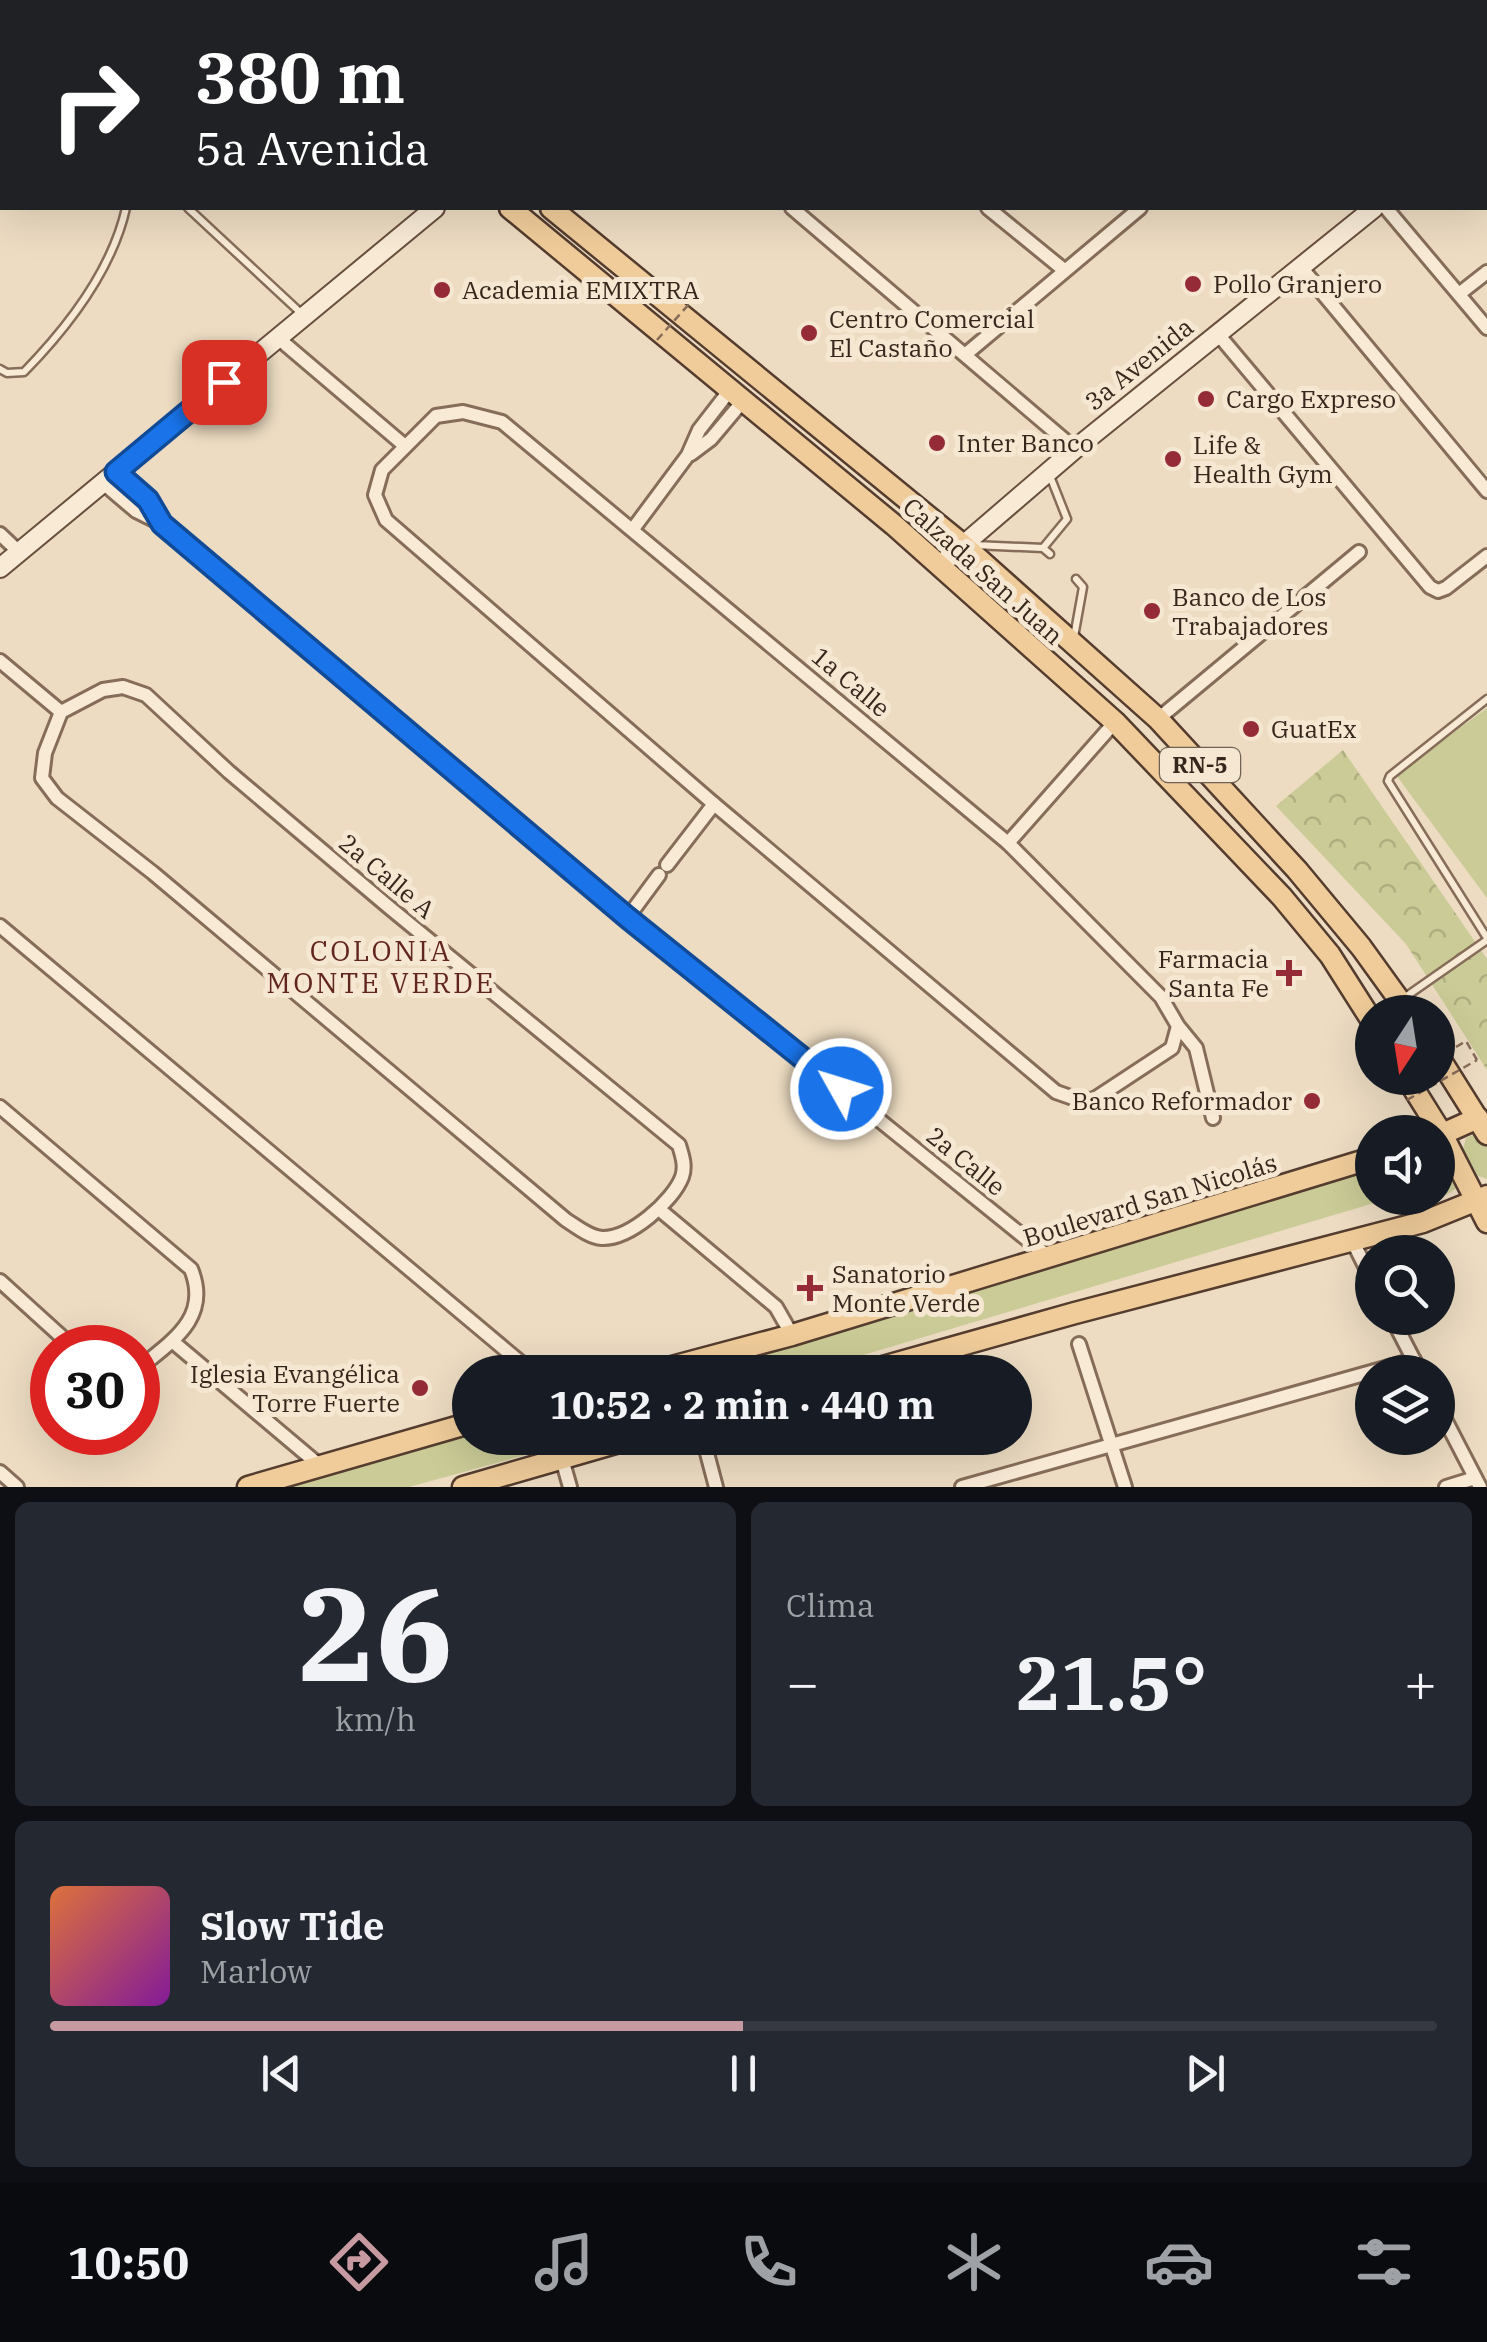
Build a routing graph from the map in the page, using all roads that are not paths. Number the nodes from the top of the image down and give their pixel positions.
1 (126, 210) edge
2 (190, 210) edge
3 (433, 210) edge
4 (512, 210) edge
5 (554, 210) edge
6 (794, 210) edge
7 (990, 210) edge
8 (1138, 210) edge
9 (1371, 210) edge
10 (1388, 210) edge
11 (1300, 266) junction
12 (1064, 270) junction
13 (1487, 272) edge
14 (1459, 294) junction
15 (304, 316) junction
16 (1487, 328) edge
17 (1217, 333) junction
18 (278, 338) junction
19 (966, 354) junction
20 (0, 369) edge
21 (736, 395) junction
22 (405, 446) junction
23 (1075, 449) junction
24 (1048, 472) junction
25 (110, 478) junction
26 (1487, 490) edge
27 (633, 529) junction
28 (0, 534) edge
29 (963, 545) junction
30 (1042, 548) junction
31 (19, 552) junction
32 (1359, 552) dead end
33 (1050, 554) dead end
34 (1487, 556) edge
35 (940, 565) junction
36 (0, 568) edge
37 (1076, 579) dead end
38 (1074, 644) junction
39 (0, 661) edge
40 (1487, 699) edge
41 (61, 712) junction
42 (1158, 719) junction
43 (1115, 722) junction
44 (714, 804) junction
45 (1008, 843) junction
46 (628, 918) junction
47 (0, 926) edge
48 (1487, 939) edge
49 (1355, 995) edge
50 (1395, 995) edge
51 (1419, 995) edge
52 (1178, 1026) junction
53 (1455, 1083) edge
54 (0, 1107) edge
55 (1213, 1118) dead end
56 (1484, 1128) edge
57 (1455, 1133) edge
58 (1455, 1159) edge
59 (1355, 1163) edge
60 (1481, 1200) edge
61 (660, 1210) junction
62 (1423, 1215) edge
63 (1423, 1222) junction
64 (1487, 1222) edge
65 (1352, 1240) junction
66 (1355, 1246) edge
67 (1050, 1258) junction
68 (0, 1281) edge
69 (49, 1325) edge
70 (792, 1334) junction
71 (172, 1341) junction
72 (1079, 1344) dead end
73 (160, 1351) edge
74 (512, 1355) edge
75 (715, 1355) edge
76 (927, 1355) edge
77 (1355, 1382) edge
78 (452, 1428) edge
79 (1455, 1440) edge
80 (1112, 1445) junction
81 (567, 1455) edge
82 (708, 1455) edge
83 (562, 1459) junction
84 (320, 1465) junction
85 (0, 1472) edge
86 (1477, 1483) edge
87 (18, 1487) edge
88 (248, 1487) edge
89 (463, 1487) edge
90 (570, 1487) edge
91 (716, 1487) edge
92 (962, 1487) edge
93 (1125, 1487) edge
94 (1446, 1487) edge

1 - 20 lane
2 - 15 lane
3 - 15 main road
4 - 21 main road, Calzada San Juan / RN-5
5 - 29 main road, Calzada San Juan / RN-5
6 - 19 street
7 - 12 street
8 - 12 street
9 - 11 main road, 3a Avenida
10 - 14 street
11 - 17 main road, 3a Avenida
11 - 26 street
12 - 19 street
13 - 14 street
14 - 16 street
15 - 18 main road
17 - 23 main road, 3a Avenida
17 - 34 street
18 - 22 street
18 - 25 main road
19 - 23 street
21 - 27 street
21 - 35 main road, Calzada San Juan / RN-5
22 - 27 street, 1a Calle
22 - 44 street
23 - 24 main road, 3a Avenida
24 - 29 main road, 3a Avenida
24 - 30 lane
25 - 31 main road
25 - 46 street, 2a Calle
27 - 45 street, 1a Calle
28 - 31 street
29 - 30 lane
29 - 35 main road, 3a Avenida
29 - 38 main road, Calzada San Juan / RN-5
30 - 33 lane
31 - 36 main road
32 - 42 street
35 - 43 main road, Calzada San Juan / RN-5
37 - 38 lane
38 - 42 main road, Calzada San Juan / RN-5
39 - 41 street
40 - 48 lane
41 - 61 street
41 - 61 street, 2a Calle A
42 - 50 main road, Calzada San Juan / RN-5
43 - 45 street
43 - 49 main road, Calzada San Juan / RN-5
44 - 46 street
44 - 52 street
45 - 52 street, 1a Calle
46 - 67 street, 2a Calle
47 - 74 street
48 - 51 lane
52 - 55 street, 1a Calle
53 - 56 main road
54 - 71 street
56 - 57 main road
58 - 60 main road
59 - 67 main road, Boulevard San Nicolás
60 - 63 main road
60 - 64 main road
61 - 70 street
62 - 63 main road
63 - 65 main road
65 - 66 street
65 - 76 main road
67 - 70 main road, Boulevard San Nicolás
68 - 69 street
70 - 75 main road, Boulevard San Nicolás
71 - 73 street
71 - 84 street
72 - 80 street
77 - 80 street
78 - 84 main road
79 - 86 street
80 - 92 street
80 - 93 street
81 - 83 main road
82 - 91 street
83 - 89 main road
83 - 90 street
84 - 88 main road
85 - 87 street
86 - 94 street

